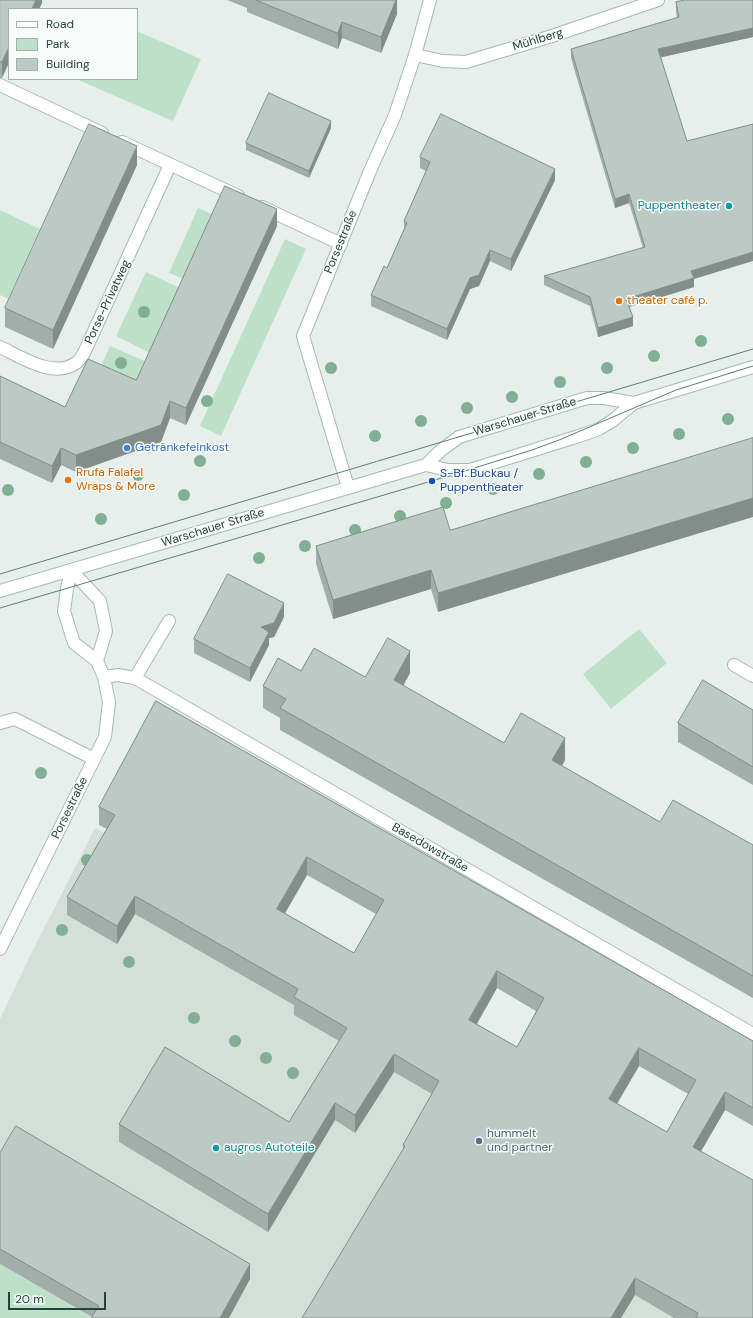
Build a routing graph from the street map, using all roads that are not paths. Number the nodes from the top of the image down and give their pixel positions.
1 (430, 0) edge
2 (658, 0) edge
3 (415, 55) junction
4 (0, 85) edge
5 (170, 165) junction
6 (341, 244) junction
7 (0, 347) edge
8 (753, 367) edge
9 (634, 403) junction
10 (426, 465) junction
11 (348, 487) junction
12 (71, 570) junction
13 (0, 591) edge
14 (169, 621) dead end
15 (97, 661) junction
16 (734, 665) dead end
17 (753, 676) edge
18 (104, 677) junction
19 (134, 678) junction
20 (0, 723) edge
21 (94, 759) junction
22 (0, 949) edge
23 (753, 1034) edge

1 - 3 street, Porsestraße
2 - 3 street, Mühlberg
3 - 6 street, Porsestraße
4 - 5 street
5 - 6 street
5 - 7 street, Porse-Privatweg
6 - 11 street, Porsestraße
8 - 9 street, Warschauer Straße
9 - 10 street, Warschauer Straße
9 - 10 street, Warschauer Straße
10 - 11 street, Warschauer Straße
11 - 12 street, Warschauer Straße
12 - 13 street, Warschauer Straße
12 - 15 street
12 - 15 street, Porsestraße
14 - 19 street
15 - 18 street, Porsestraße
16 - 17 street
18 - 19 street, Basedowstraße
18 - 21 street, Porsestraße
19 - 23 street, Basedowstraße
20 - 21 street
21 - 22 street, Porsestraße

